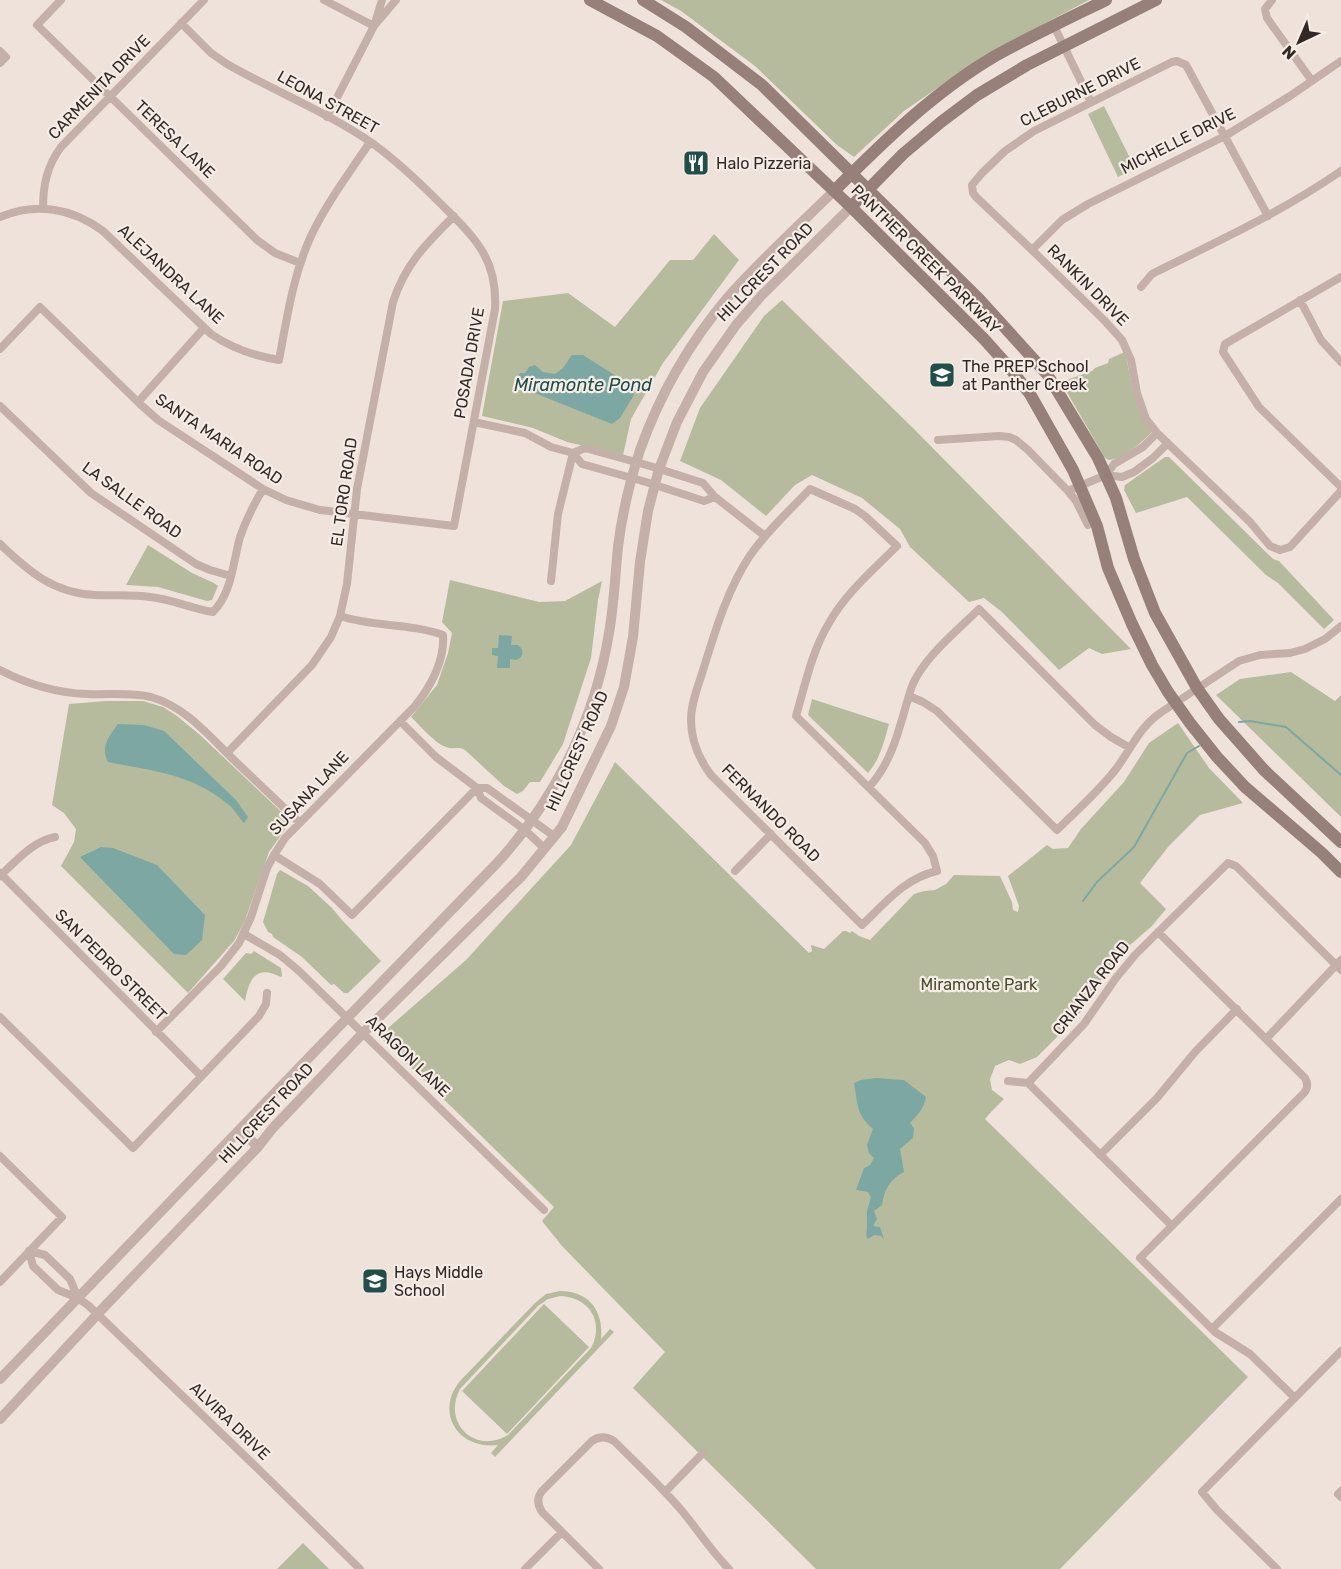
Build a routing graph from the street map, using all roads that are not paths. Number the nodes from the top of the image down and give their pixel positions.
1 (61, 0) edge
2 (204, 0) edge
3 (324, 0) edge
4 (381, 0) edge
5 (396, 0) edge
6 (590, 0) edge
7 (643, 0) edge
8 (1106, 0) edge
9 (1156, 0) edge
10 (1272, 0) edge
11 (181, 24) junction
12 (374, 26) junction
13 (1054, 26) junction
14 (1064, 46) junction
15 (1341, 61) edge
16 (1312, 81) junction
17 (110, 97) junction
18 (1091, 102) junction
19 (327, 117) junction
20 (1225, 136) junction
21 (370, 142) junction
22 (1341, 171) edge
23 (851, 174) junction
24 (972, 185) joint
25 (868, 189) junction
26 (834, 191) junction
27 (851, 207) junction
28 (43, 208) junction
29 (454, 216) junction
30 (1268, 216) junction
31 (0, 217) edge
32 (1032, 249) junction
33 (300, 263) junction
34 (1341, 277) edge
35 (1141, 287) dead end
36 (1300, 300) junction
37 (1000, 322) junction
38 (204, 328) junction
39 (984, 339) junction
40 (0, 349) edge
41 (1341, 362) edge
42 (138, 402) junction
43 (0, 406) edge
44 (474, 422) junction
45 (1157, 433) junction
46 (938, 440) dead end
47 (1168, 443) junction
48 (573, 453) junction
49 (636, 462) junction
50 (659, 469) junction
51 (1106, 475) junction
52 (632, 478) junction
53 (655, 485) junction
54 (1081, 485) junction
55 (263, 489) junction
56 (1341, 489) edge
57 (1068, 491) junction
58 (715, 497) junction
59 (354, 515) junction
60 (1088, 525) dead end
61 (454, 526) joint
62 (765, 536) junction
63 (0, 544) edge
64 (231, 576) junction
65 (551, 581) dead end
66 (340, 616) junction
67 (1341, 626) edge
68 (0, 670) edge
69 (1197, 688) junction
70 (909, 696) junction
71 (1176, 703) junction
72 (400, 721) junction
73 (1130, 748) junction
74 (227, 753) junction
75 (477, 788) junction
76 (868, 788) junction
77 (532, 820) junction
78 (300, 823) junction
79 (525, 830) junction
80 (771, 834) junction
81 (554, 836) junction
82 (55, 837) dead end
83 (1341, 842) edge
84 (544, 848) junction
85 (274, 855) junction
86 (735, 871) dead end
87 (1341, 872) edge
88 (0, 875) edge
89 (1158, 932) junction
90 (244, 934) junction
91 (1340, 965) edge
92 (267, 993) dead end
93 (1237, 1009) junction
94 (0, 1017) edge
95 (347, 1018) junction
96 (156, 1032) junction
97 (363, 1033) junction
98 (1266, 1040) junction
99 (201, 1077) junction
100 (1008, 1081) dead end
101 (1028, 1083) junction
102 (240, 1128) junction
103 (258, 1148) junction
104 (0, 1155) edge
105 (1100, 1155) junction
106 (1341, 1199) edge
107 (544, 1209) dead end
108 (1172, 1226) junction
109 (29, 1251) junction
110 (0, 1282) edge
111 (78, 1298) junction
112 (98, 1315) junction
113 (1212, 1329) junction
114 (1341, 1351) edge
115 (0, 1379) edge
116 (1295, 1398) junction
117 (0, 1419) edge
118 (702, 1454) dead end
119 (665, 1492) junction
120 (562, 1532) junction
121 (360, 1569) edge
122 (525, 1569) edge
123 (600, 1569) edge
124 (729, 1569) edge
125 (1277, 1569) edge

1 - 17 street, TERESA LANE
2 - 11 street, CARMENITA DRIVE
3 - 12 street
4 - 12 street
5 - 12 street
6 - 26 main road, PANTHER CREEK PARKWAY
7 - 23 main road, PANTHER CREEK PARKWAY
8 - 13 main road, HILLCREST ROAD
9 - 14 main road, HILLCREST ROAD
10 - 16 street
11 - 17 street, CARMENITA DRIVE
11 - 19 street, LEONA STREET
12 - 19 street
13 - 14 street
13 - 23 main road, HILLCREST ROAD
14 - 18 street
14 - 25 main road, HILLCREST ROAD
15 - 16 street, MICHELLE DRIVE
16 - 20 street, MICHELLE DRIVE
17 - 28 street, CARMENITA DRIVE
17 - 33 street, TERESA LANE
18 - 20 street, CLEBURNE DRIVE
18 - 24 street, CLEBURNE DRIVE
19 - 21 street, LEONA STREET
20 - 30 street
20 - 32 street, MICHELLE DRIVE
21 - 29 street, LEONA STREET
21 - 33 street
22 - 30 street
23 - 25 main road, PANTHER CREEK PARKWAY
23 - 26 main road, HILLCREST ROAD
24 - 32 street, RANKIN DRIVE
25 - 27 main road, HILLCREST ROAD
25 - 37 main road, PANTHER CREEK PARKWAY
26 - 27 main road, PANTHER CREEK PARKWAY
26 - 49 street, HILLCREST ROAD
27 - 39 main road, PANTHER CREEK PARKWAY
27 - 50 street, HILLCREST ROAD
28 - 31 street
28 - 38 street, ALEJANDRA LANE
29 - 44 street, POSADA DRIVE
29 - 59 street, EL TORO ROAD
30 - 35 street
32 - 45 street, RANKIN DRIVE
33 - 38 street, ALEJANDRA LANE
34 - 36 street
36 - 41 street
36 - 56 street
37 - 39 main road
37 - 51 main road, PANTHER CREEK PARKWAY
38 - 42 street
39 - 54 main road, PANTHER CREEK PARKWAY
40 - 42 street, SANTA MARIA ROAD
42 - 55 street, SANTA MARIA ROAD
43 - 64 street, LA SALLE ROAD
44 - 48 street
44 - 61 street, POSADA DRIVE
45 - 47 street, RANKIN DRIVE
45 - 51 street
46 - 57 street
47 - 51 street
47 - 56 street, RANKIN DRIVE
48 - 49 street
48 - 52 street
48 - 65 street
49 - 50 street
49 - 52 street, HILLCREST ROAD
50 - 53 street, HILLCREST ROAD
50 - 58 street
51 - 54 street
51 - 69 main road, PANTHER CREEK PARKWAY
52 - 53 street
52 - 77 street, HILLCREST ROAD
53 - 58 street
53 - 81 street, HILLCREST ROAD
54 - 57 street
54 - 71 main road, PANTHER CREEK PARKWAY
55 - 59 street, SANTA MARIA ROAD
55 - 64 street
57 - 60 street
58 - 62 street
59 - 61 street, SANTA MARIA ROAD
59 - 66 street, EL TORO ROAD
62 - 76 street, FERNANDO ROAD
62 - 80 street, FERNANDO ROAD
63 - 64 street
66 - 72 street, SUSANA LANE
66 - 74 street, EL TORO ROAD
67 - 69 street
68 - 74 street
69 - 71 street
69 - 83 main road, PANTHER CREEK PARKWAY
70 - 73 street
70 - 73 street
70 - 76 street
71 - 73 street
71 - 87 main road, PANTHER CREEK PARKWAY
72 - 75 street
72 - 78 street, SUSANA LANE
74 - 78 street
75 - 77 street
75 - 79 street
75 - 85 street
76 - 80 street, FERNANDO ROAD
77 - 79 street, HILLCREST ROAD
77 - 81 street
78 - 85 street, SUSANA LANE
79 - 84 street
79 - 95 street, HILLCREST ROAD
80 - 86 street
81 - 84 street, HILLCREST ROAD
82 - 88 street
84 - 97 street, HILLCREST ROAD
85 - 90 street, SUSANA LANE
88 - 96 street, SAN PEDRO STREET
89 - 91 street, CRIANZA ROAD
89 - 93 street
89 - 101 street, CRIANZA ROAD
90 - 95 street, ARAGON LANE
90 - 96 street, SUSANA LANE
91 - 98 street
92 - 99 street
93 - 98 street
93 - 105 street
94 - 99 street
95 - 97 street, ARAGON LANE
95 - 102 street, HILLCREST ROAD
96 - 99 street, SAN PEDRO STREET
97 - 103 street, HILLCREST ROAD
97 - 107 street, ARAGON LANE
98 - 108 street
100 - 101 street
101 - 105 street
102 - 103 street
102 - 111 street, HILLCREST ROAD
103 - 112 street, HILLCREST ROAD
104 - 109 street
105 - 108 street
106 - 113 street
108 - 113 street
109 - 110 street
109 - 111 street, ALVIRA DRIVE
109 - 111 street, ALVIRA DRIVE
111 - 112 street, ALVIRA DRIVE
111 - 115 street, HILLCREST ROAD
112 - 117 street, HILLCREST ROAD
112 - 121 street, ALVIRA DRIVE
113 - 116 street
114 - 116 street
116 - 125 street
118 - 119 street
119 - 120 street
119 - 124 street
120 - 122 street
120 - 123 street

